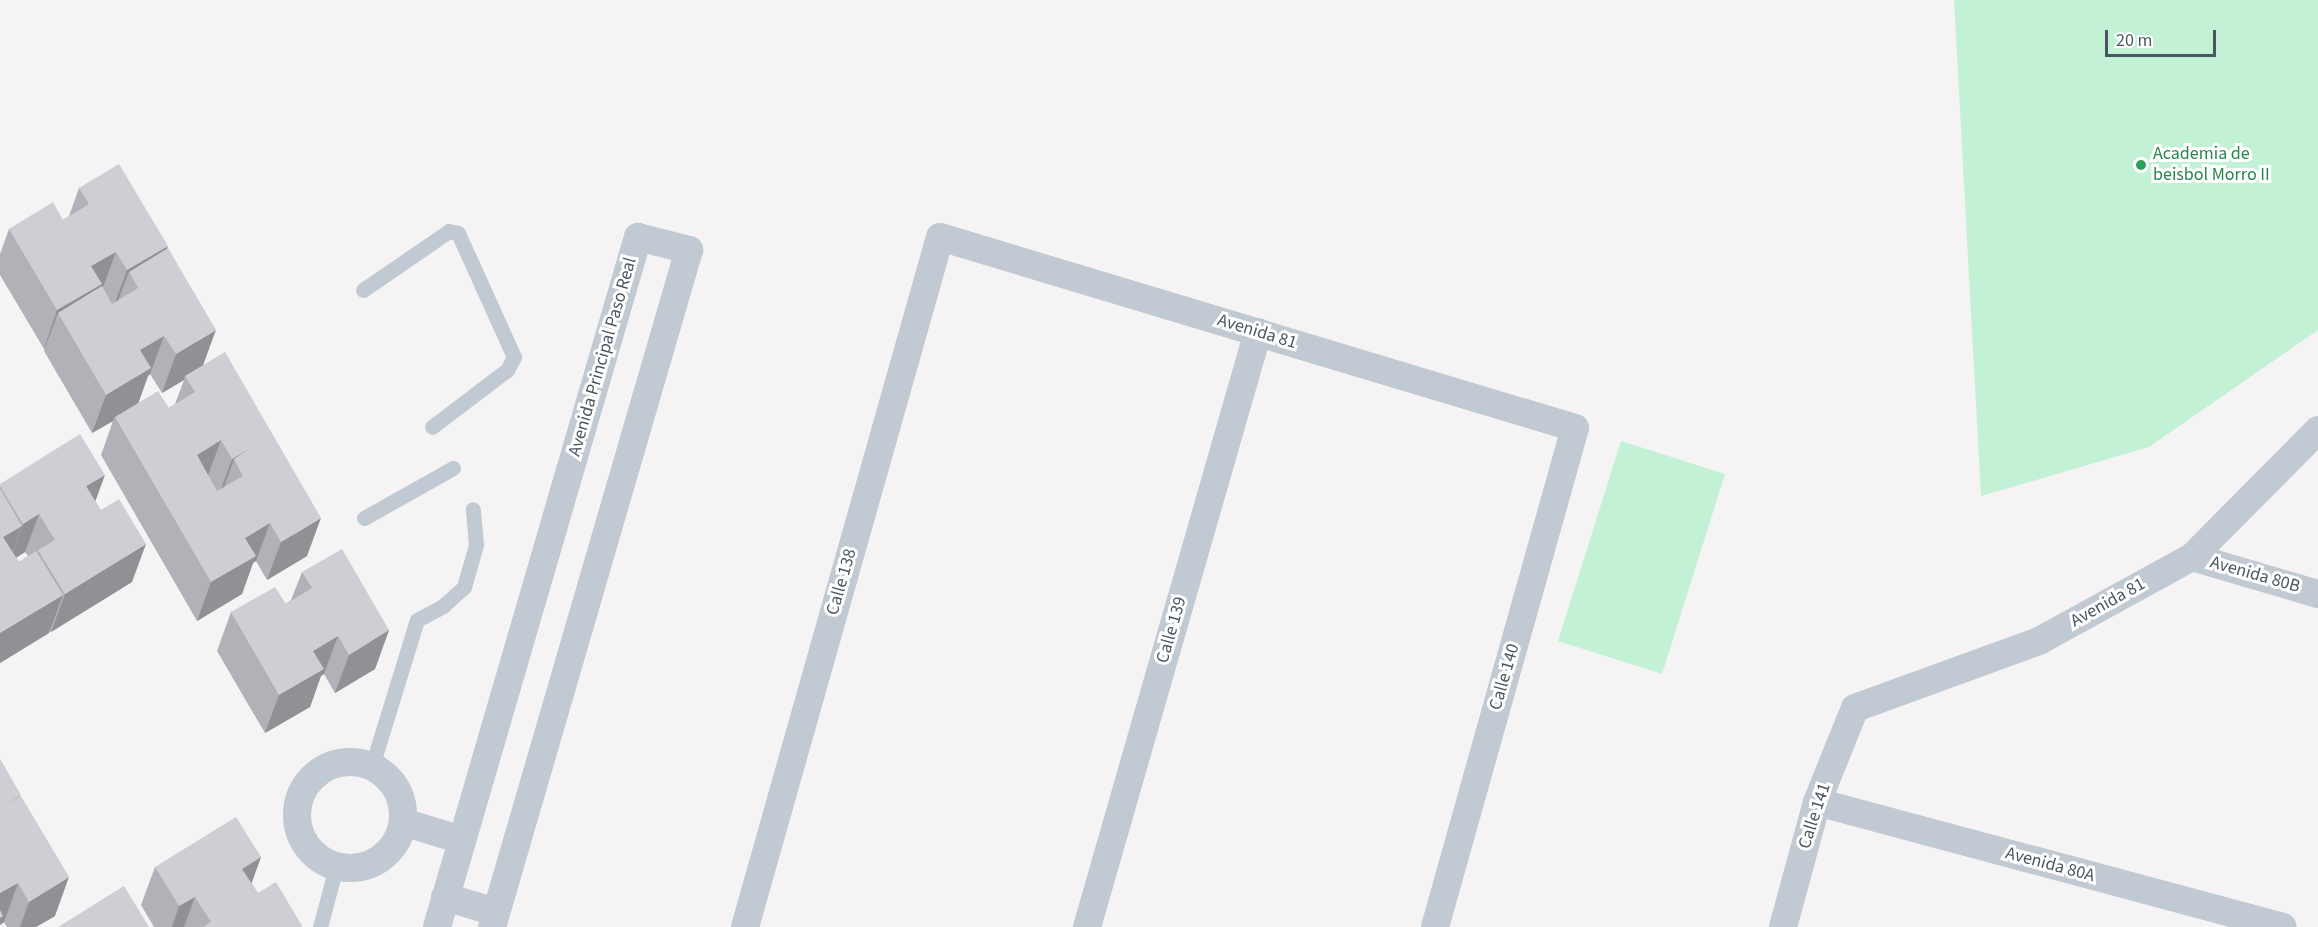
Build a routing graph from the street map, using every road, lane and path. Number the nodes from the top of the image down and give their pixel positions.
1 (940, 237) joint
2 (363, 290) dead end
3 (1257, 332) junction
4 (432, 428) dead end
5 (1575, 428) joint
6 (2318, 430) edge
7 (453, 468) dead end
8 (473, 509) dead end
9 (364, 518) dead end
10 (2192, 556) junction
11 (2318, 594) edge
12 (1855, 708) joint
13 (372, 766) junction
14 (1817, 802) junction
15 (403, 822) junction
16 (462, 840) junction
17 (336, 867) junction
18 (445, 897) junction
19 (494, 919) edge
20 (320, 927) edge
21 (437, 927) edge
22 (745, 927) edge
23 (1087, 927) edge
24 (1435, 927) edge
25 (1783, 927) edge
26 (2282, 927) edge

1 - 3 street, Avenida 81
1 - 22 street, Calle 138
2 - 4 lane
3 - 5 street, Avenida 81
3 - 23 street, Calle 139
5 - 24 street, Calle 140
6 - 10 street, Avenida 81
7 - 9 lane
8 - 13 lane
10 - 11 street, Avenida 80B
10 - 12 street, Avenida 81
12 - 14 street, Calle 141
13 - 15 street
13 - 17 street
14 - 25 street, Calle 141
14 - 26 street, Avenida 80A
15 - 16 street
15 - 17 street
16 - 18 street, Avenida Principal Paso Real
16 - 19 street, Avenida Principal Paso Real
17 - 20 lane
18 - 19 street
18 - 21 street, Avenida Principal Paso Real

